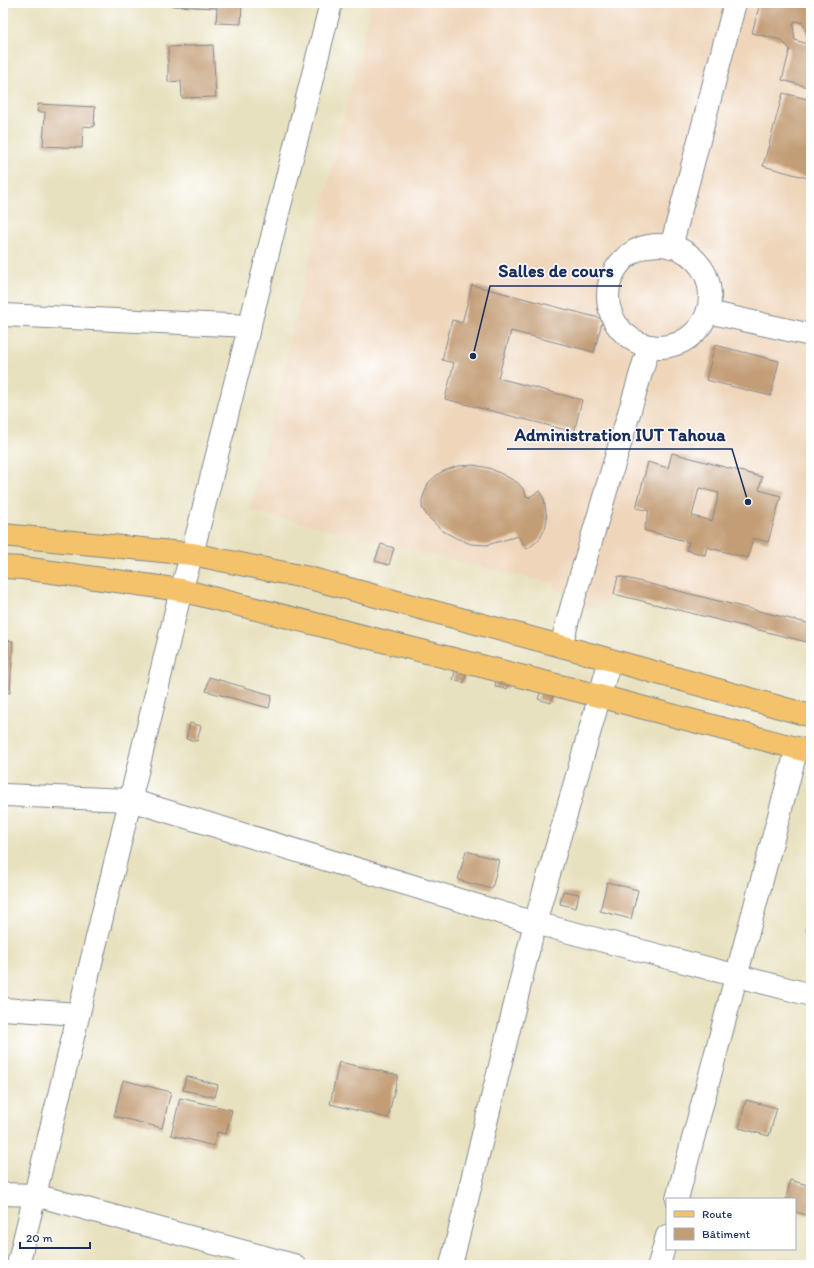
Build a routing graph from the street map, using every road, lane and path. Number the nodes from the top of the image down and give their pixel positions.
1 (331, 3) edge
2 (735, 3) edge
3 (671, 247) junction
4 (708, 312) junction
5 (3, 315) edge
6 (250, 326) junction
7 (811, 335) edge
8 (649, 346) junction
9 (3, 535) edge
10 (192, 554) junction
11 (3, 567) edge
12 (181, 590) junction
13 (562, 646) junction
14 (610, 660) junction
15 (599, 696) junction
16 (811, 716) edge
17 (804, 750) edge
18 (3, 795) edge
19 (130, 800) junction
20 (534, 923) junction
21 (737, 976) junction
22 (811, 995) edge
23 (3, 1009) edge
24 (78, 1014) junction
25 (3, 1194) edge
26 (35, 1195) junction
27 (677, 1198) edge
28 (666, 1240) edge
29 (18, 1265) edge
30 (294, 1265) edge
31 (451, 1265) edge
32 (659, 1265) edge

1 - 6 street
2 - 3 street
3 - 4 street
3 - 8 street
4 - 7 street
4 - 8 street
5 - 6 street
6 - 10 street
8 - 13 street
9 - 10 main road
10 - 12 street
10 - 13 main road
11 - 12 main road
12 - 15 main road
12 - 19 street
13 - 14 main road
14 - 15 street
14 - 16 main road
15 - 17 main road
15 - 20 street
17 - 21 street
18 - 19 street
19 - 20 street
19 - 24 street
20 - 21 street
20 - 31 street
21 - 22 street
21 - 27 street
23 - 24 street
24 - 26 street
25 - 26 street
26 - 29 street
26 - 30 street
28 - 32 street

